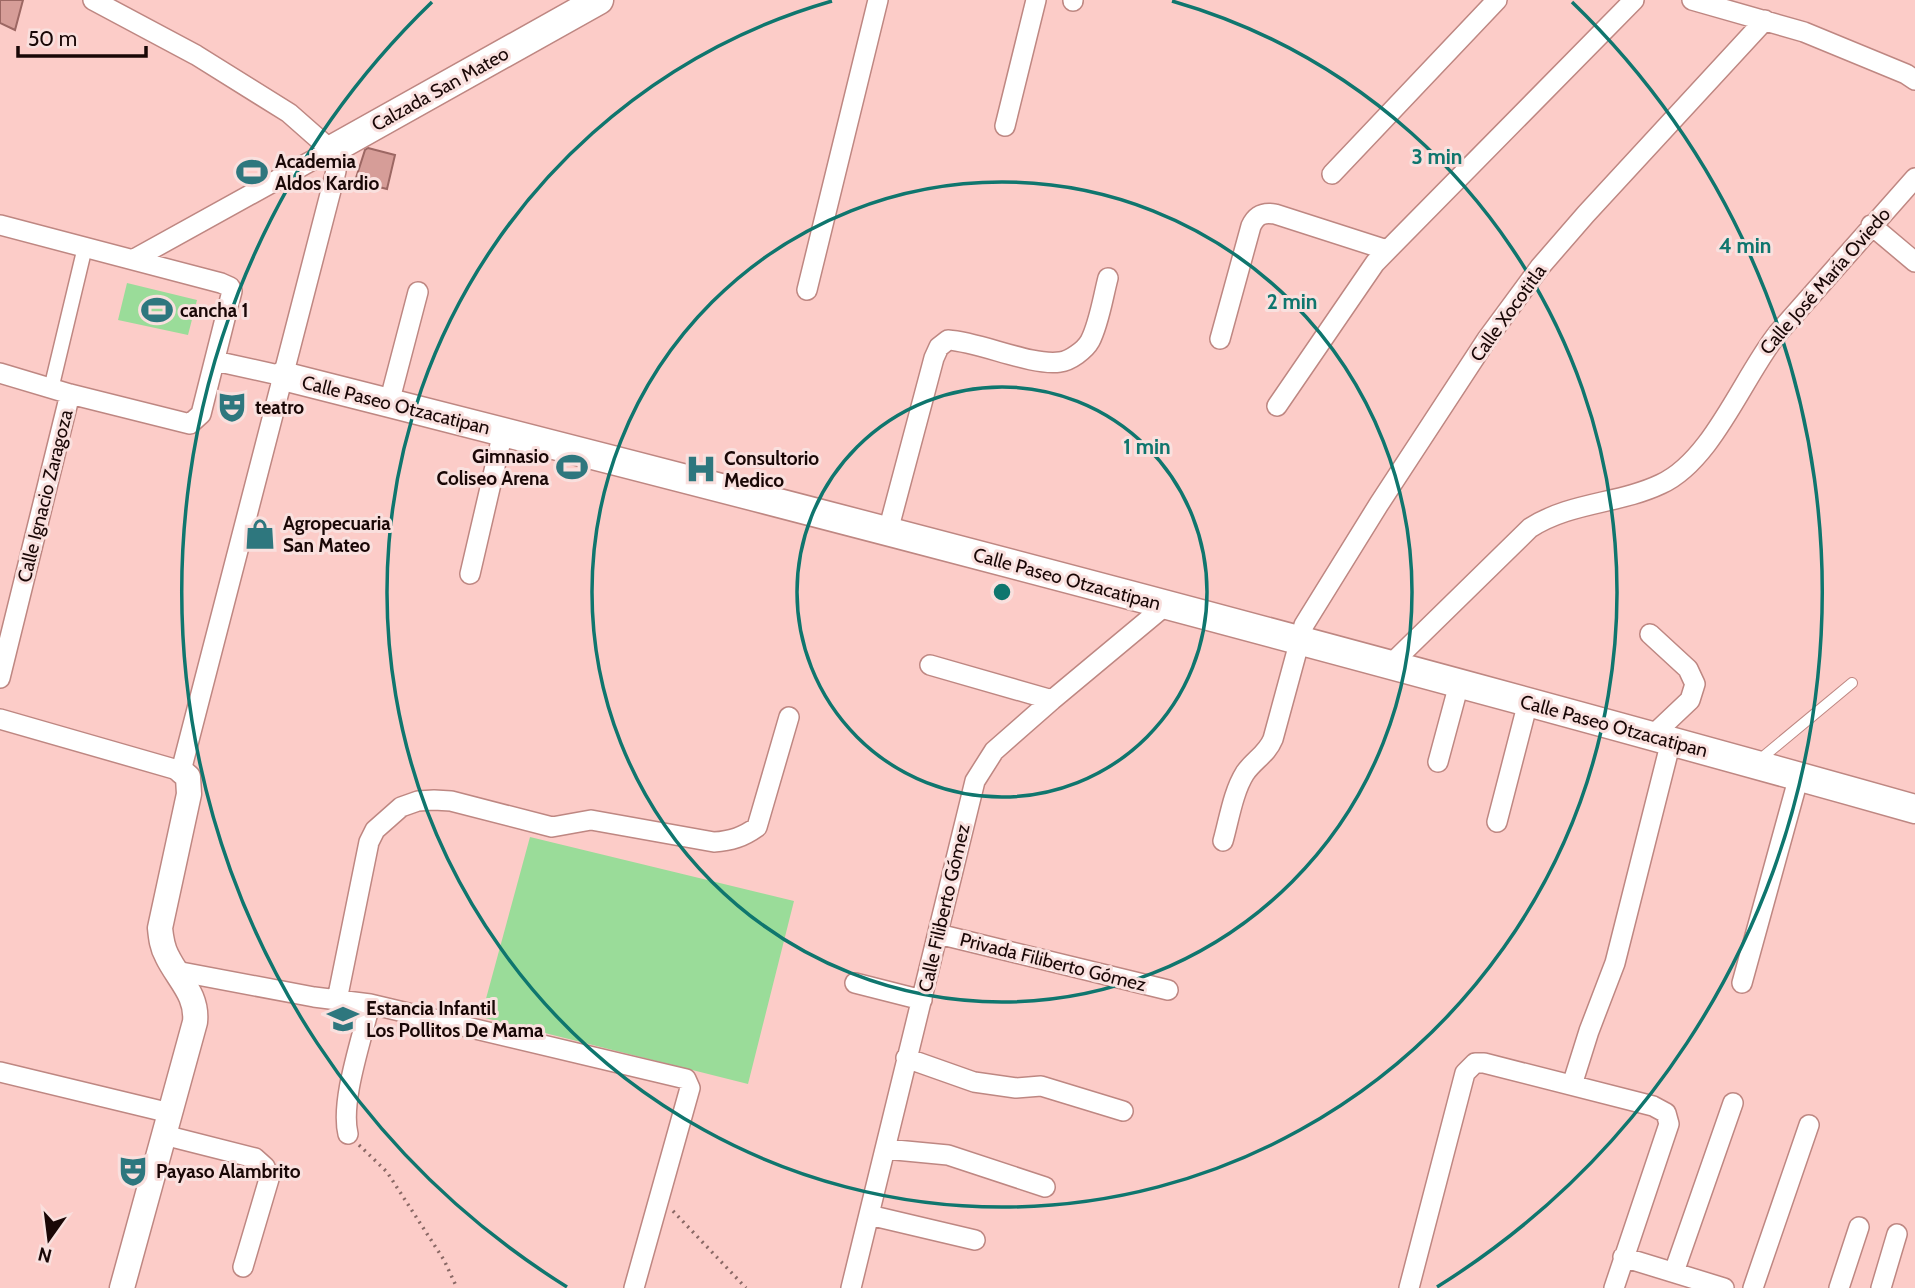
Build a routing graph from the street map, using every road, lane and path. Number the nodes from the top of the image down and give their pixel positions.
1 (93, 0) edge
2 (878, 0) edge
3 (1036, 0) edge
4 (1497, 0) edge
5 (1634, 0) edge
6 (1692, 0) edge
7 (591, 2) edge
8 (1765, 20) junction
9 (1915, 80) edge
10 (1005, 126) dead end
11 (331, 150) junction
12 (1332, 174) dead end
13 (1915, 178) edge
14 (0, 225) edge
15 (1871, 225) junction
16 (85, 247) junction
17 (1387, 250) junction
18 (134, 258) junction
19 (1915, 262) edge
20 (1108, 278) dead end
21 (807, 290) dead end
22 (418, 292) dead end
23 (1220, 339) dead end
24 (215, 361) junction
25 (9, 376) edge
26 (283, 376) junction
27 (51, 388) junction
28 (0, 390) edge
29 (70, 394) junction
30 (389, 403) junction
31 (1277, 406) dead end
32 (503, 432) junction
33 (888, 531) junction
34 (470, 575) dead end
35 (1166, 605) junction
36 (1650, 634) dead end
37 (1299, 641) junction
38 (930, 665) dead end
39 (1390, 665) junction
40 (0, 678) edge
41 (1852, 683) dead end
42 (1459, 684) junction
43 (1052, 700) junction
44 (1528, 702) junction
45 (789, 717) dead end
46 (0, 719) edge
47 (1662, 739) junction
48 (1438, 762) dead end
49 (1755, 764) junction
50 (181, 771) junction
51 (1799, 776) junction
52 (1915, 809) edge
53 (1497, 822) dead end
54 (1223, 841) dead end
55 (938, 934) junction
56 (176, 971) junction
57 (855, 983) dead end
58 (1742, 983) dead end
59 (1168, 990) dead end
60 (337, 1000) junction
61 (922, 1000) junction
62 (370, 1004) junction
63 (906, 1058) junction
64 (1, 1076) edge
65 (1572, 1084) junction
66 (1733, 1103) dead end
67 (1124, 1111) dead end
68 (167, 1124) junction
69 (1809, 1125) dead end
70 (348, 1134) joint
71 (885, 1149) junction
72 (1045, 1187) dead end
73 (659, 1198) junction
74 (869, 1215) junction
75 (1859, 1227) dead end
76 (1897, 1234) dead end
77 (975, 1240) dead end
78 (1623, 1257) junction
79 (243, 1267) dead end
80 (1674, 1272) junction
81 (853, 1287) edge
82 (122, 1288) edge
83 (457, 1288) edge
84 (634, 1288) edge
85 (746, 1288) edge
86 (1409, 1288) edge
87 (1614, 1288) edge
88 (1724, 1288) edge
89 (1752, 1288) edge
90 (1839, 1288) edge
91 (1881, 1288) edge

1 - 11 street
2 - 21 street
3 - 10 street
4 - 12 street
5 - 17 street
6 - 8 street
7 - 11 main road, Calzada San Mateo
8 - 9 street
8 - 37 street, Calle Xocotitla
11 - 18 street, Calzada San Mateo
11 - 26 street
13 - 15 street, Calle José María Oviedo
14 - 16 street
15 - 19 street
15 - 39 street, Calle José María Oviedo
16 - 18 street
16 - 27 street
17 - 23 street
17 - 31 street
18 - 24 street
20 - 33 street
22 - 30 street
24 - 26 street, Calle Paseo Otzacatipan
24 - 29 street
25 - 27 street
25 - 28 street
26 - 30 main road, Calle Paseo Otzacatipan
26 - 50 street
27 - 29 street
29 - 40 street, Calle Ignacio Zaragoza
30 - 32 main road, Calle Paseo Otzacatipan
32 - 33 main road, Calle Paseo Otzacatipan
32 - 34 street
33 - 35 main road, Calle Paseo Otzacatipan
35 - 37 main road, Calle Paseo Otzacatipan
35 - 43 street, Calle Filiberto Gómez
36 - 47 street
37 - 39 main road, Calle Paseo Otzacatipan
37 - 54 street, Calle Xocotitla
38 - 43 street
39 - 42 main road, Calle Paseo Otzacatipan
41 - 49 lane
42 - 44 main road, Calle Paseo Otzacatipan
42 - 48 street
43 - 55 street, Calle Filiberto Gómez
44 - 47 main road, Calle Paseo Otzacatipan
44 - 53 street
45 - 60 street
46 - 50 street
47 - 49 main road, Calle Paseo Otzacatipan
47 - 65 street
49 - 51 main road, Calle Paseo Otzacatipan
50 - 56 street
51 - 52 main road, Calle Paseo Otzacatipan
51 - 58 street
55 - 59 street, Privada Filiberto Gómez
55 - 61 street, Calle Filiberto Gómez
56 - 60 street
56 - 68 street
57 - 61 street
60 - 62 street
61 - 63 street, Calle Filiberto Gómez
62 - 70 street
62 - 73 street
63 - 67 street
63 - 71 street, Calle Filiberto Gómez
64 - 68 street
65 - 78 street
65 - 86 street
66 - 80 street
68 - 79 street
68 - 82 street
69 - 89 street
70 - 83 path
71 - 72 street
71 - 74 street, Calle Filiberto Gómez
73 - 84 street
73 - 85 path
74 - 77 street
74 - 81 street, Calle Filiberto Gómez
75 - 90 street
76 - 91 street
78 - 80 street
78 - 87 street
80 - 88 street

